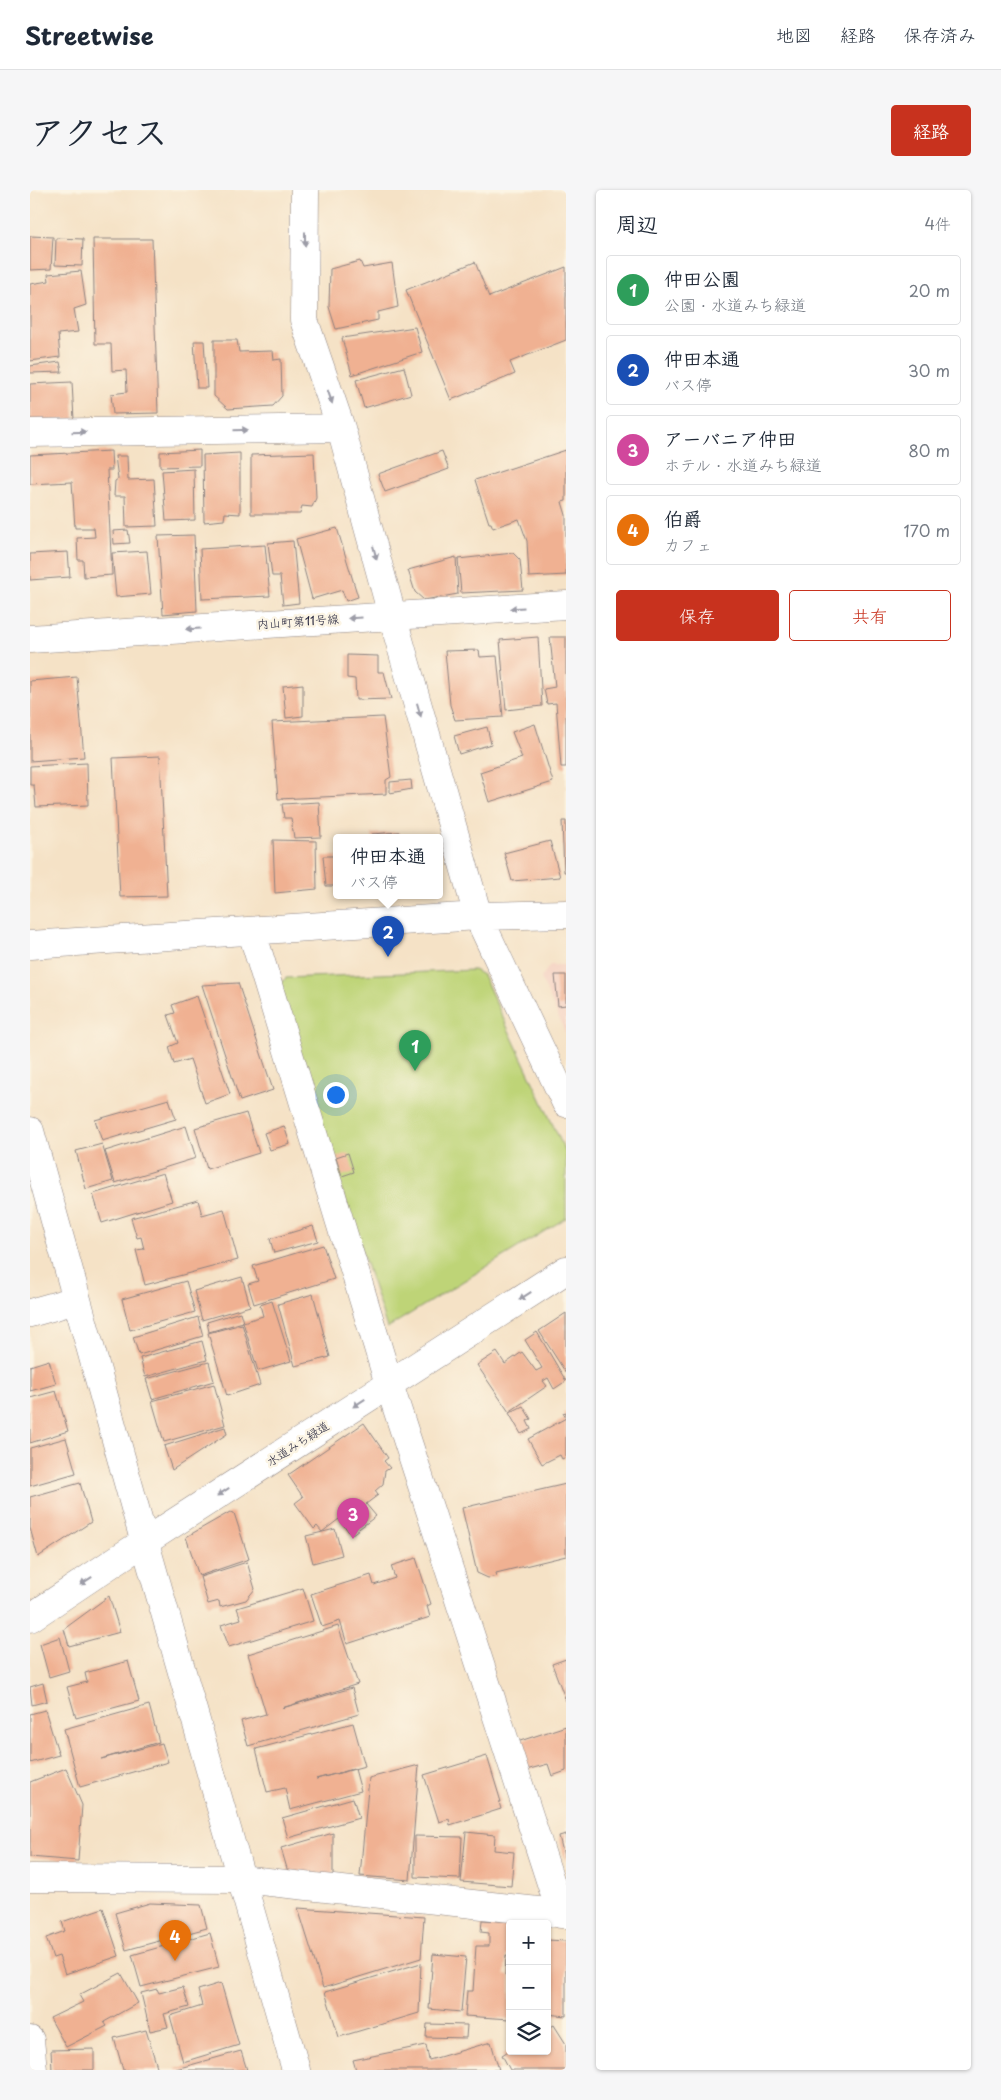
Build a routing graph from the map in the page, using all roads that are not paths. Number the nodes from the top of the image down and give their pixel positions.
1 (305, 190) edge
2 (341, 428) junction
3 (30, 433) edge
4 (566, 605) edge
5 (392, 615) junction
6 (30, 640) edge
7 (566, 914) edge
8 (478, 916) junction
9 (252, 932) junction
10 (30, 944) edge
11 (566, 1103) edge
12 (30, 1131) edge
13 (566, 1270) edge
14 (76, 1300) junction
15 (30, 1313) edge
16 (389, 1384) junction
17 (145, 1543) junction
18 (30, 1618) edge
19 (30, 1878) edge
20 (241, 1879) junction
21 (564, 1914) edge
22 (30, 2040) edge
23 (33, 2070) edge
24 (296, 2070) edge

1 -> 2 street
3 -> 2 street
2 -> 5 street
4 -> 5 street, 内山町第11号線
5 -> 6 street, 内山町第11号線
5 -> 8 street
7 - 8 street
8 - 9 street
8 - 11 street
9 - 10 street
9 - 16 street
12 - 14 street
13 -> 16 street, 水道みち緑道
14 - 15 street
14 - 17 street
16 -> 17 street, 水道みち緑道
16 - 21 street
17 -> 18 street, 水道みち緑道
17 - 20 street
19 - 20 street
20 - 21 street
20 - 24 street
22 - 23 street

